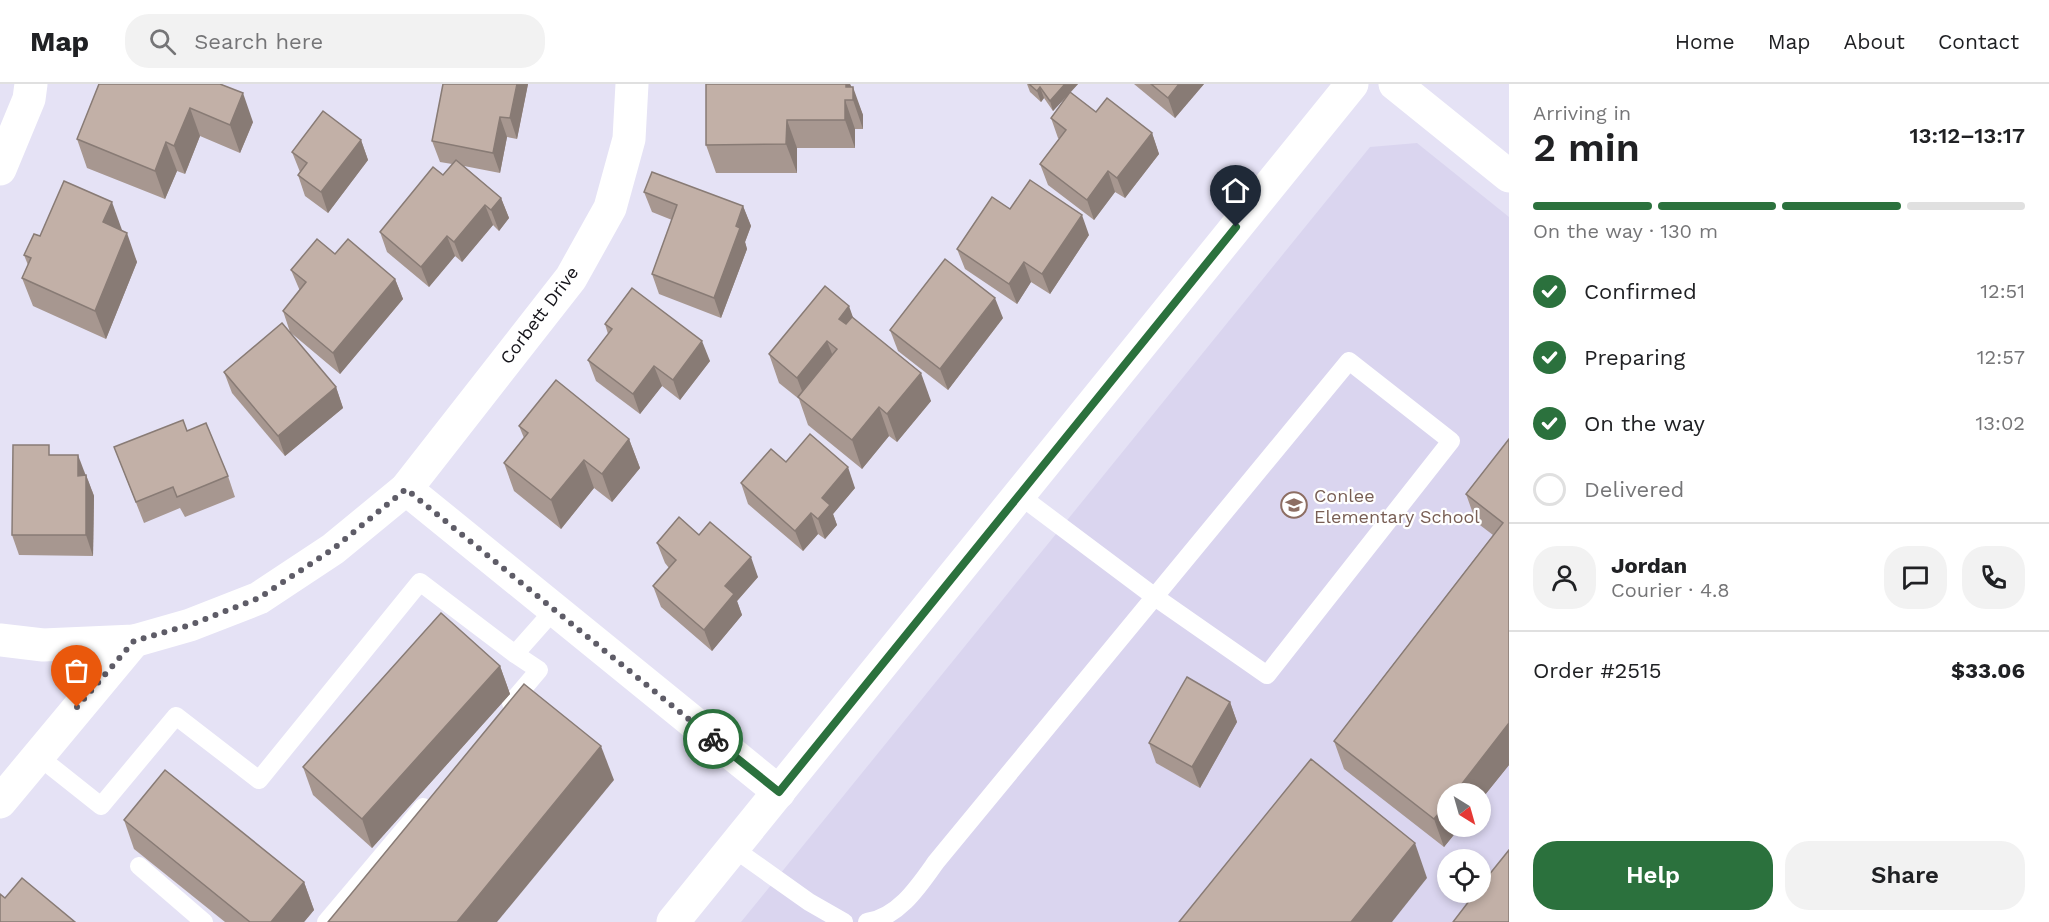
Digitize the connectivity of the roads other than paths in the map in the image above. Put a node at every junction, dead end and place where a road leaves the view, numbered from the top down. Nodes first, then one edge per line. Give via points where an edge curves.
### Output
1 (32, 84) edge
2 (632, 84) edge
3 (1352, 84) edge
4 (1395, 84) edge
5 (0, 169) edge
6 (1509, 176) edge
7 (406, 489) junction
8 (1019, 495) junction
9 (1155, 597) junction
10 (554, 610) junction
11 (0, 640) edge
12 (134, 641) junction
13 (515, 654) junction
14 (501, 715) edge
15 (38, 756) junction
16 (779, 792) junction
17 (432, 796) edge
18 (0, 802) edge
19 (733, 848) junction
20 (139, 866) dead end
21 (204, 922) edge
22 (326, 922) edge
23 (673, 922) edge
24 (844, 922) edge
25 (867, 922) edge

1 - 5 street
2 - 7 street, Corbett Drive via 629,139 610,208 571,278
3 - 8 street
4 - 6 street
7 - 10 street
7 - 12 street, Corbett Drive via 333,549 259,598 190,625
8 - 9 lane
8 - 16 street
9 - 9 lane via 1267,675 1451,441 1349,362
9 - 25 lane via 912,895 879,920
10 - 13 lane
10 - 16 street
11 - 12 street, Corbett Drive via 43,645
12 - 15 street
13 - 14 lane via 539,670
13 - 15 lane via 420,582 259,780 177,716 101,806
15 - 18 street
16 - 19 street
17 - 22 lane
19 - 23 street
19 - 24 lane
20 - 21 lane

